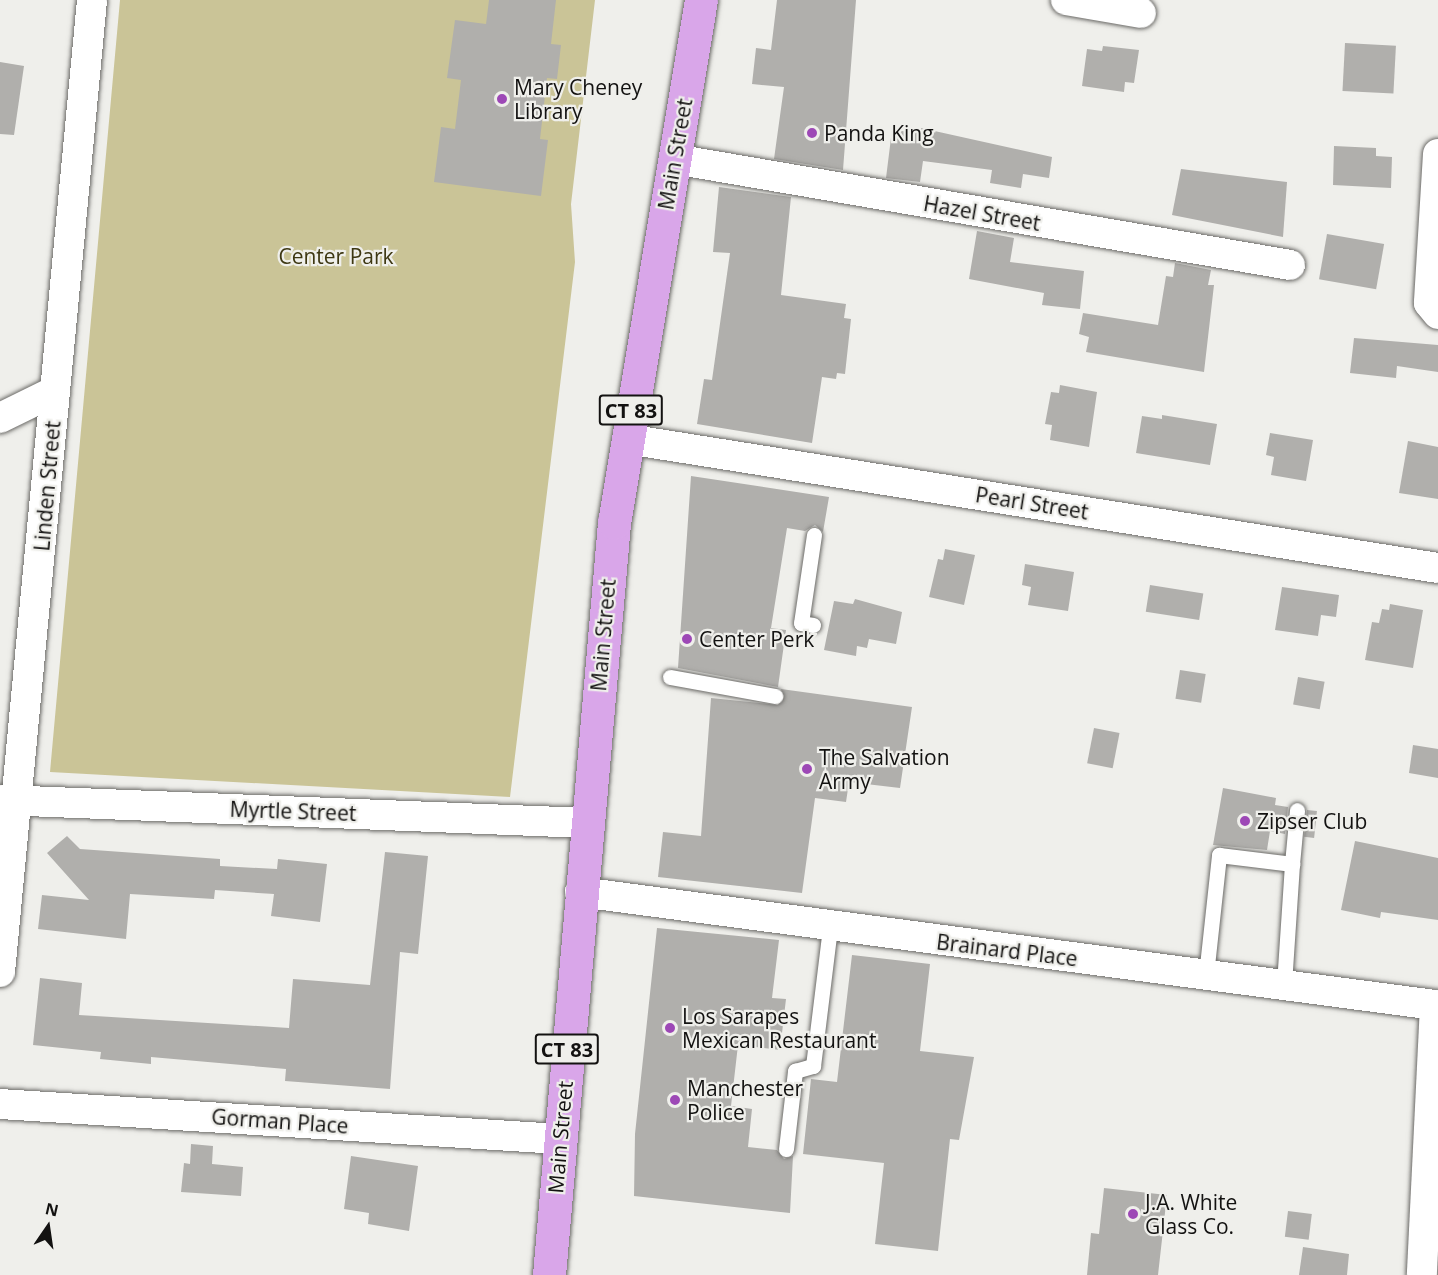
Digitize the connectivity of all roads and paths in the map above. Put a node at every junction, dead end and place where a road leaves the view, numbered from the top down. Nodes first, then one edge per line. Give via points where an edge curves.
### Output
1 (92, 0) edge
2 (701, 0) edge
3 (1066, 0) edge
4 (1141, 13) dead end
5 (1438, 154) edge
6 (674, 159) junction
7 (1290, 265) dead end
8 (1435, 312) edge
9 (56, 391) junction
10 (0, 418) edge
11 (627, 439) junction
12 (814, 535) dead end
13 (1438, 568) edge
14 (813, 626) dead end
15 (670, 677) dead end
16 (775, 696) dead end
17 (10, 800) edge
18 (1297, 810) dead end
19 (586, 823) junction
20 (1292, 864) junction
21 (580, 892) junction
22 (830, 927) junction
23 (0, 972) edge
24 (1206, 975) junction
25 (1284, 986) junction
26 (0, 1104) edge
27 (560, 1139) junction
28 (786, 1149) dead end
29 (552, 1275) edge
30 (1422, 1275) edge

1 - 9 street, Linden Street
2 - 6 main road, Main Street / CT 83
3 - 4 street
5 - 8 street via 1430,291
6 - 7 street, Hazel Street
6 - 11 main road, Main Street / CT 83
9 - 10 street
9 - 17 street, Linden Street
11 - 13 street, Pearl Street
11 - 19 main road, Main Street / CT 83 via 614,523
12 - 14 lane via 801,623
15 - 16 lane
17 - 19 street, Myrtle Street
17 - 23 street, Linden Street
18 - 20 lane
19 - 21 main road, Main Street / CT 83
20 - 24 lane via 1219,855
20 - 25 lane
21 - 22 street, Brainard Place
21 - 27 main road, Main Street / CT 83
22 - 24 street, Brainard Place
22 - 28 lane via 813,1066 795,1071
24 - 25 street, Brainard Place
25 - 30 street, Brainard Place via 1435,1005
26 - 27 street, Gorman Place
27 - 29 main road, Main Street / CT 83

